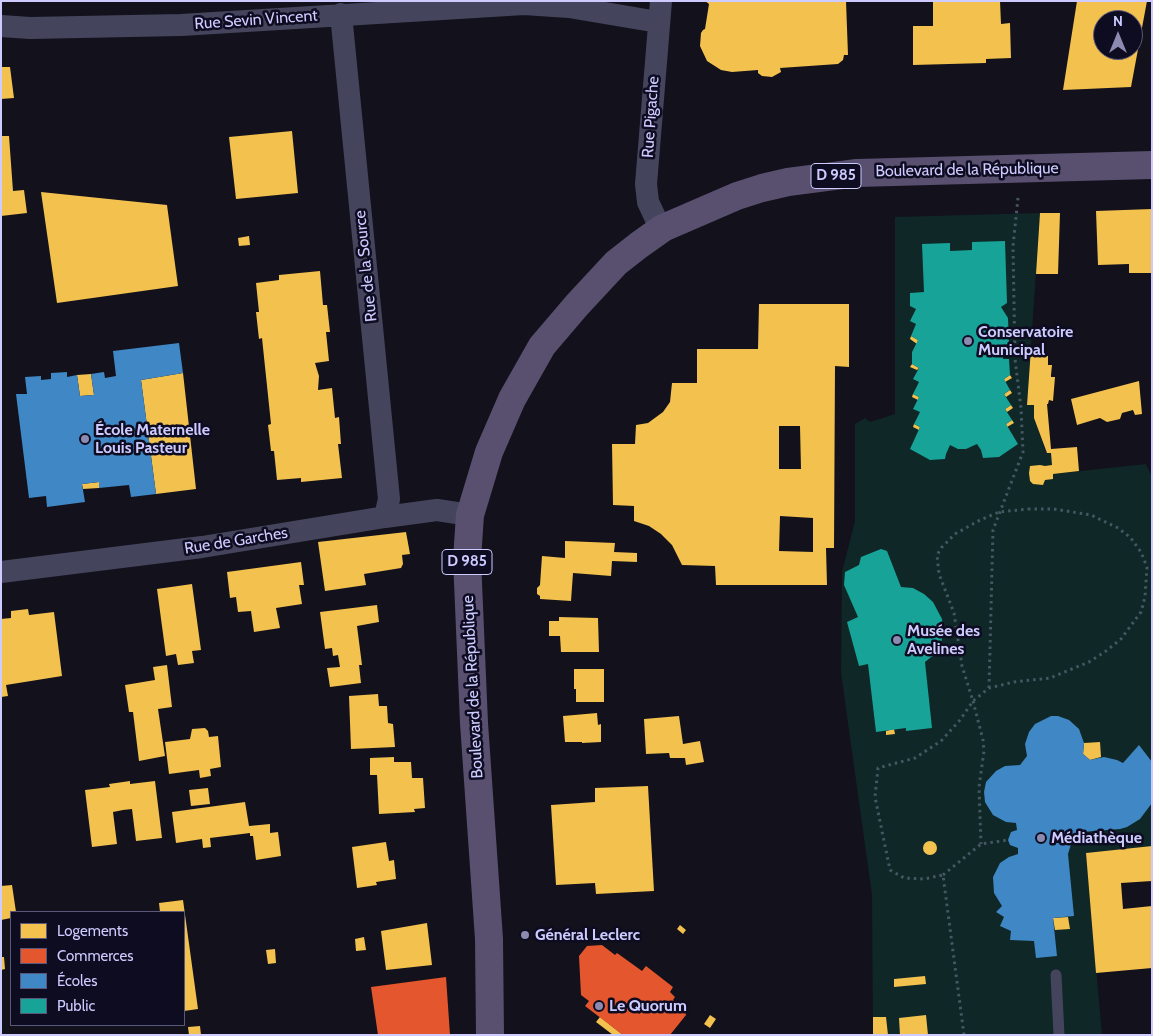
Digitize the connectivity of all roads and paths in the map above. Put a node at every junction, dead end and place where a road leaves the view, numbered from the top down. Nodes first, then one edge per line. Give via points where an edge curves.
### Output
1 (660, 11) edge
2 (341, 14) junction
3 (1, 26) edge
4 (1152, 165) edge
5 (1018, 169) junction
6 (663, 228) junction
7 (999, 512) junction
8 (470, 515) junction
9 (384, 517) junction
10 (1147, 567) junction
11 (1152, 567) edge
12 (1, 572) edge
13 (988, 688) junction
14 (973, 701) junction
15 (1008, 840) dead end
16 (981, 844) junction
17 (943, 875) junction
18 (490, 961) junction
19 (1056, 975) dead end
20 (490, 1035) edge
21 (503, 1035) edge
22 (964, 1035) edge
23 (1059, 1035) edge

1 - 2 street, Rue Sevin Vincent via 524,4
1 - 6 street, Rue Pigache via 646,184 648,202
2 - 3 street, Rue Sevin Vincent via 182,25
2 - 9 street, Rue de la Source via 389,499
4 - 5 main road, Boulevard de la République / D 985
5 - 6 main road, Boulevard de la République / D 985 via 857,173 788,182 737,196
5 - 7 path via 1013,246 1023,452
6 - 8 main road, Boulevard de la République / D 985 via 616,264 542,346 512,399 489,452
7 - 10 path via 1054,509 1092,515 1130,538
7 - 13 path via 993,530
7 - 14 path via 955,534 937,555 938,574 954,613 962,666
8 - 9 street, Rue de Garches via 437,510
8 - 18 main road, Boulevard de la République / D 985 via 466,559
9 - 12 street, Rue de Garches via 202,547
10 - 11 path
10 - 13 path via 1141,612 1121,639 1106,651 1050,678
13 - 14 path
14 - 16 path via 984,751 979,787
14 - 17 path via 941,742 915,758 878,768 874,797 890,870 904,878 924,879
15 - 16 path
16 - 17 path
17 - 22 path
18 - 20 main road, Boulevard de la République / D 985
18 - 21 main road, Boulevard de la République / D 985
19 - 23 lane

